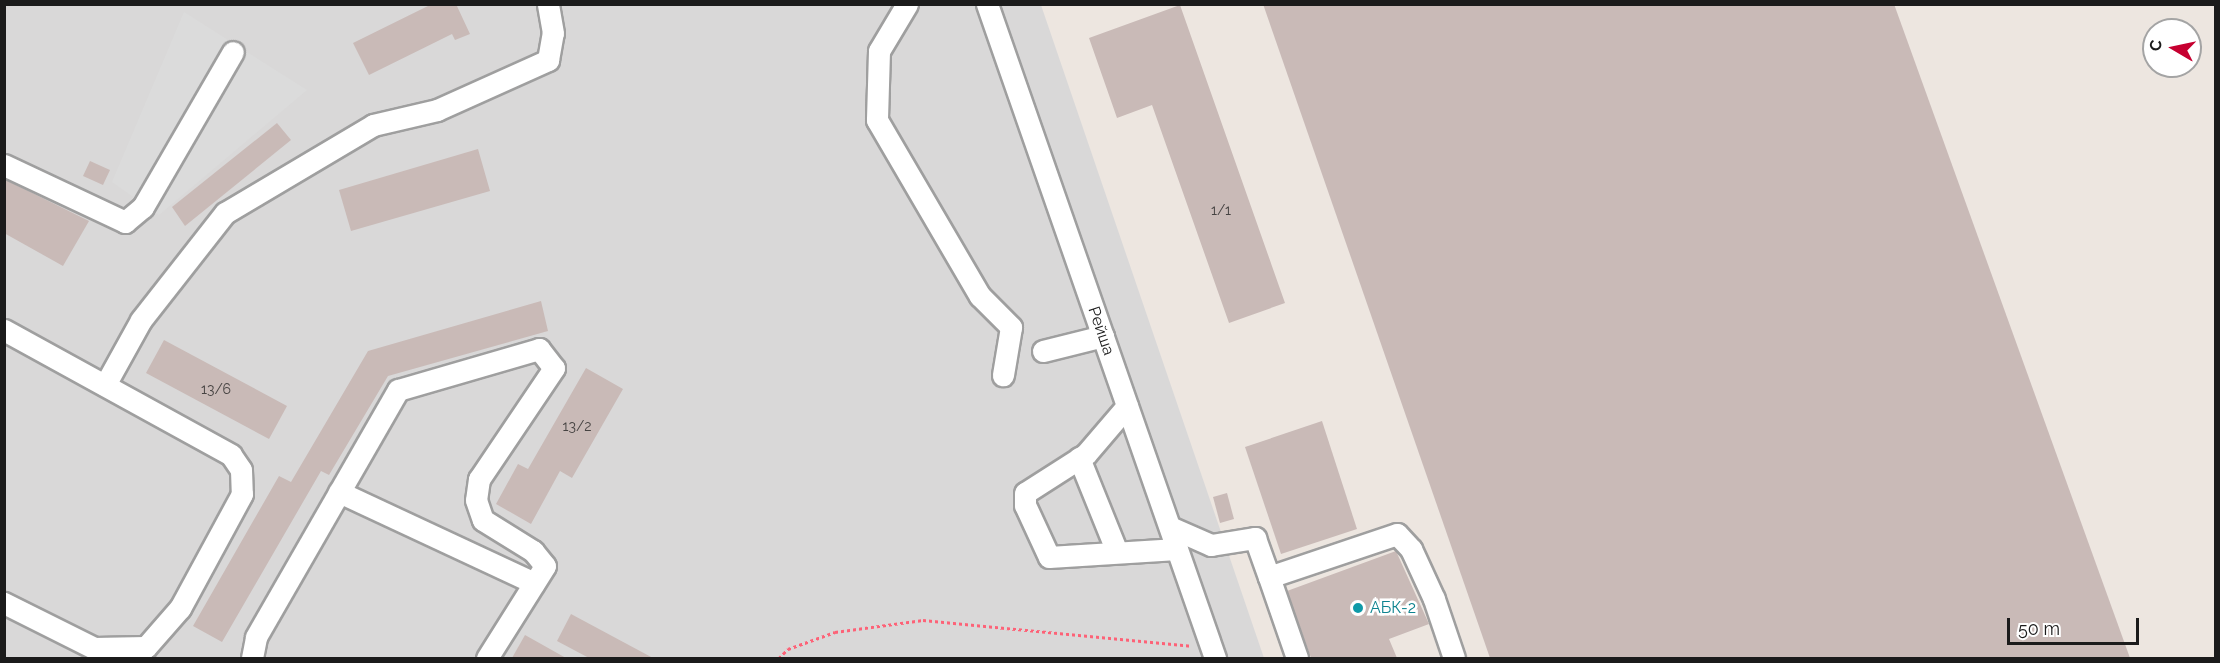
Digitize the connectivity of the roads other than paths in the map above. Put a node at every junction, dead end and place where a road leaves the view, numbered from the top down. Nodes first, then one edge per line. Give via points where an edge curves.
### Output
1 (548, 4) edge
2 (907, 4) edge
3 (987, 4) edge
4 (233, 52) dead end
5 (4, 165) edge
6 (4, 330) edge
7 (1103, 336) junction
8 (1043, 351) dead end
9 (1003, 375) dead end
10 (105, 386) junction
11 (1128, 406) junction
12 (1079, 458) junction
13 (339, 492) junction
14 (1170, 527) junction
15 (1177, 549) junction
16 (1117, 552) junction
17 (1269, 577) junction
18 (534, 583) junction
19 (4, 603) edge
20 (1213, 653) edge
21 (252, 658) edge
22 (487, 658) edge
23 (1297, 658) edge
24 (1454, 658) edge

1 - 10 street via 553,33 548,60 437,110 373,125 225,213 141,320
2 - 9 street via 879,51 876,120 974,287 1011,327
3 - 7 street, Рейша
4 - 5 street via 143,207 125,222
6 - 10 street
7 - 8 street
7 - 11 street, Рейша
10 - 19 street via 231,455 241,470 242,494 180,608 146,647 94,648
11 - 12 street
11 - 14 street, Рейша
12 - 16 street
12 - 16 street via 1024,493 1041,549 1061,560
13 - 18 street
13 - 18 street via 398,390 539,349 554,368 479,479 476,500 483,520 540,557 544,566
13 - 21 street via 256,637
14 - 15 street, Рейша
14 - 17 street via 1211,545 1255,538
15 - 16 street
15 - 20 street, Рейша
17 - 23 street
17 - 24 street via 1397,534 1411,549 1434,599
18 - 22 street

